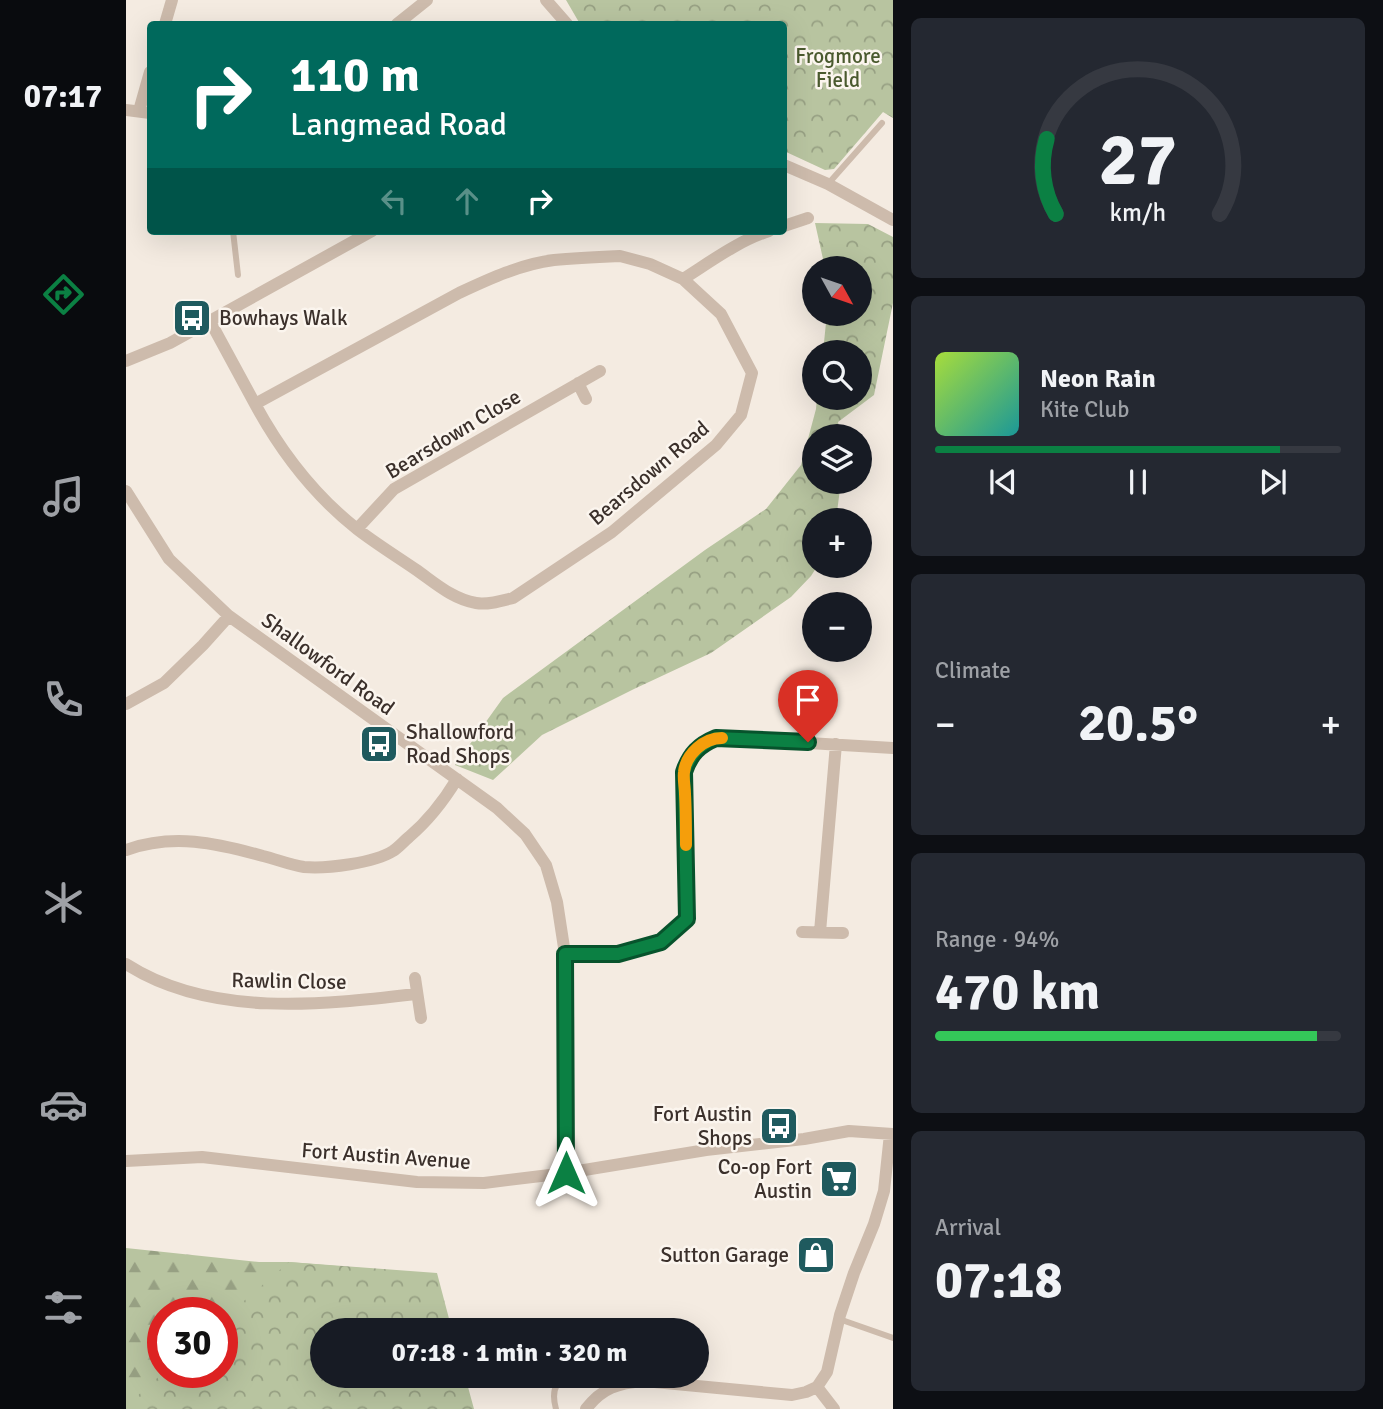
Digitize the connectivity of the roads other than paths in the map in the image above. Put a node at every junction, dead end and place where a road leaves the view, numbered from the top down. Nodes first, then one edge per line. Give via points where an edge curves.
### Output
1 (172, 0) edge
2 (427, 0) edge
3 (546, 0) edge
4 (166, 21) edge
5 (401, 21) edge
6 (564, 21) edge
7 (147, 82) edge
8 (138, 112) edge
9 (882, 123) dead end
10 (787, 166) edge
11 (828, 184) junction
12 (808, 218) dead end
13 (893, 219) edge
14 (787, 225) edge
15 (233, 235) edge
16 (365, 235) edge
17 (758, 235) edge
18 (238, 275) dead end
19 (683, 279) junction
20 (210, 321) junction
21 (126, 360) edge
22 (600, 371) dead end
23 (578, 383) junction
24 (586, 399) dead end
25 (255, 404) junction
26 (126, 491) edge
27 (356, 529) junction
28 (229, 616) junction
29 (126, 704) edge
30 (836, 744) junction
31 (893, 748) edge
32 (457, 779) junction
33 (126, 850) edge
34 (802, 932) dead end
35 (820, 932) junction
36 (843, 933) dead end
37 (565, 954) junction
38 (126, 964) edge
39 (415, 978) dead end
40 (416, 994) junction
41 (421, 1018) dead end
42 (892, 1134) edge
43 (126, 1161) edge
44 (566, 1173) junction
45 (839, 1319) junction
46 (893, 1338) edge
47 (817, 1387) junction
48 (555, 1388) edge
49 (610, 1388) edge
50 (709, 1388) edge
51 (556, 1409) edge
52 (586, 1409) edge
53 (834, 1409) edge

1 - 4 street
2 - 5 street
3 - 6 street
7 - 8 street
9 - 11 lane
10 - 11 street
11 - 13 street
12 - 14 street
15 - 18 lane
16 - 20 street
17 - 19 street
19 - 25 street, Bearsdown Road via 620,256 551,261 513,270 459,293
19 - 27 street, Bearsdown Road via 721,314 752,373 741,415 716,445 612,532 513,598 477,603 456,597
20 - 21 street
20 - 25 street, Bearsdown Road
22 - 23 street, Bearsdown Close
23 - 24 street
23 - 27 street, Bearsdown Close via 394,489
25 - 27 street, Bearsdown Road via 296,469
26 - 28 street, Shallowford Road via 169,559
28 - 29 street via 164,683
28 - 32 street, Shallowford Road
30 - 31 street
30 - 35 street
30 - 37 street via 716,738 697,748 684,772 687,919 661,942 618,954
32 - 33 street via 425,823 392,852 344,866 304,867 188,840
32 - 37 street, Shallowford Road via 526,834 546,865
34 - 35 street
35 - 36 street
37 - 44 street, Shallowford Road
38 - 40 street, Rawlin Close via 181,990 258,1004
39 - 40 street
40 - 41 street
42 - 44 street, Fort Austin Avenue via 849,1131
42 - 45 street via 884,1191
43 - 44 street, Fort Austin Avenue via 202,1157 417,1182 484,1183
45 - 46 lane
45 - 47 street via 827,1372
47 - 50 street via 780,1395
47 - 53 street
48 - 51 lane
49 - 52 street

